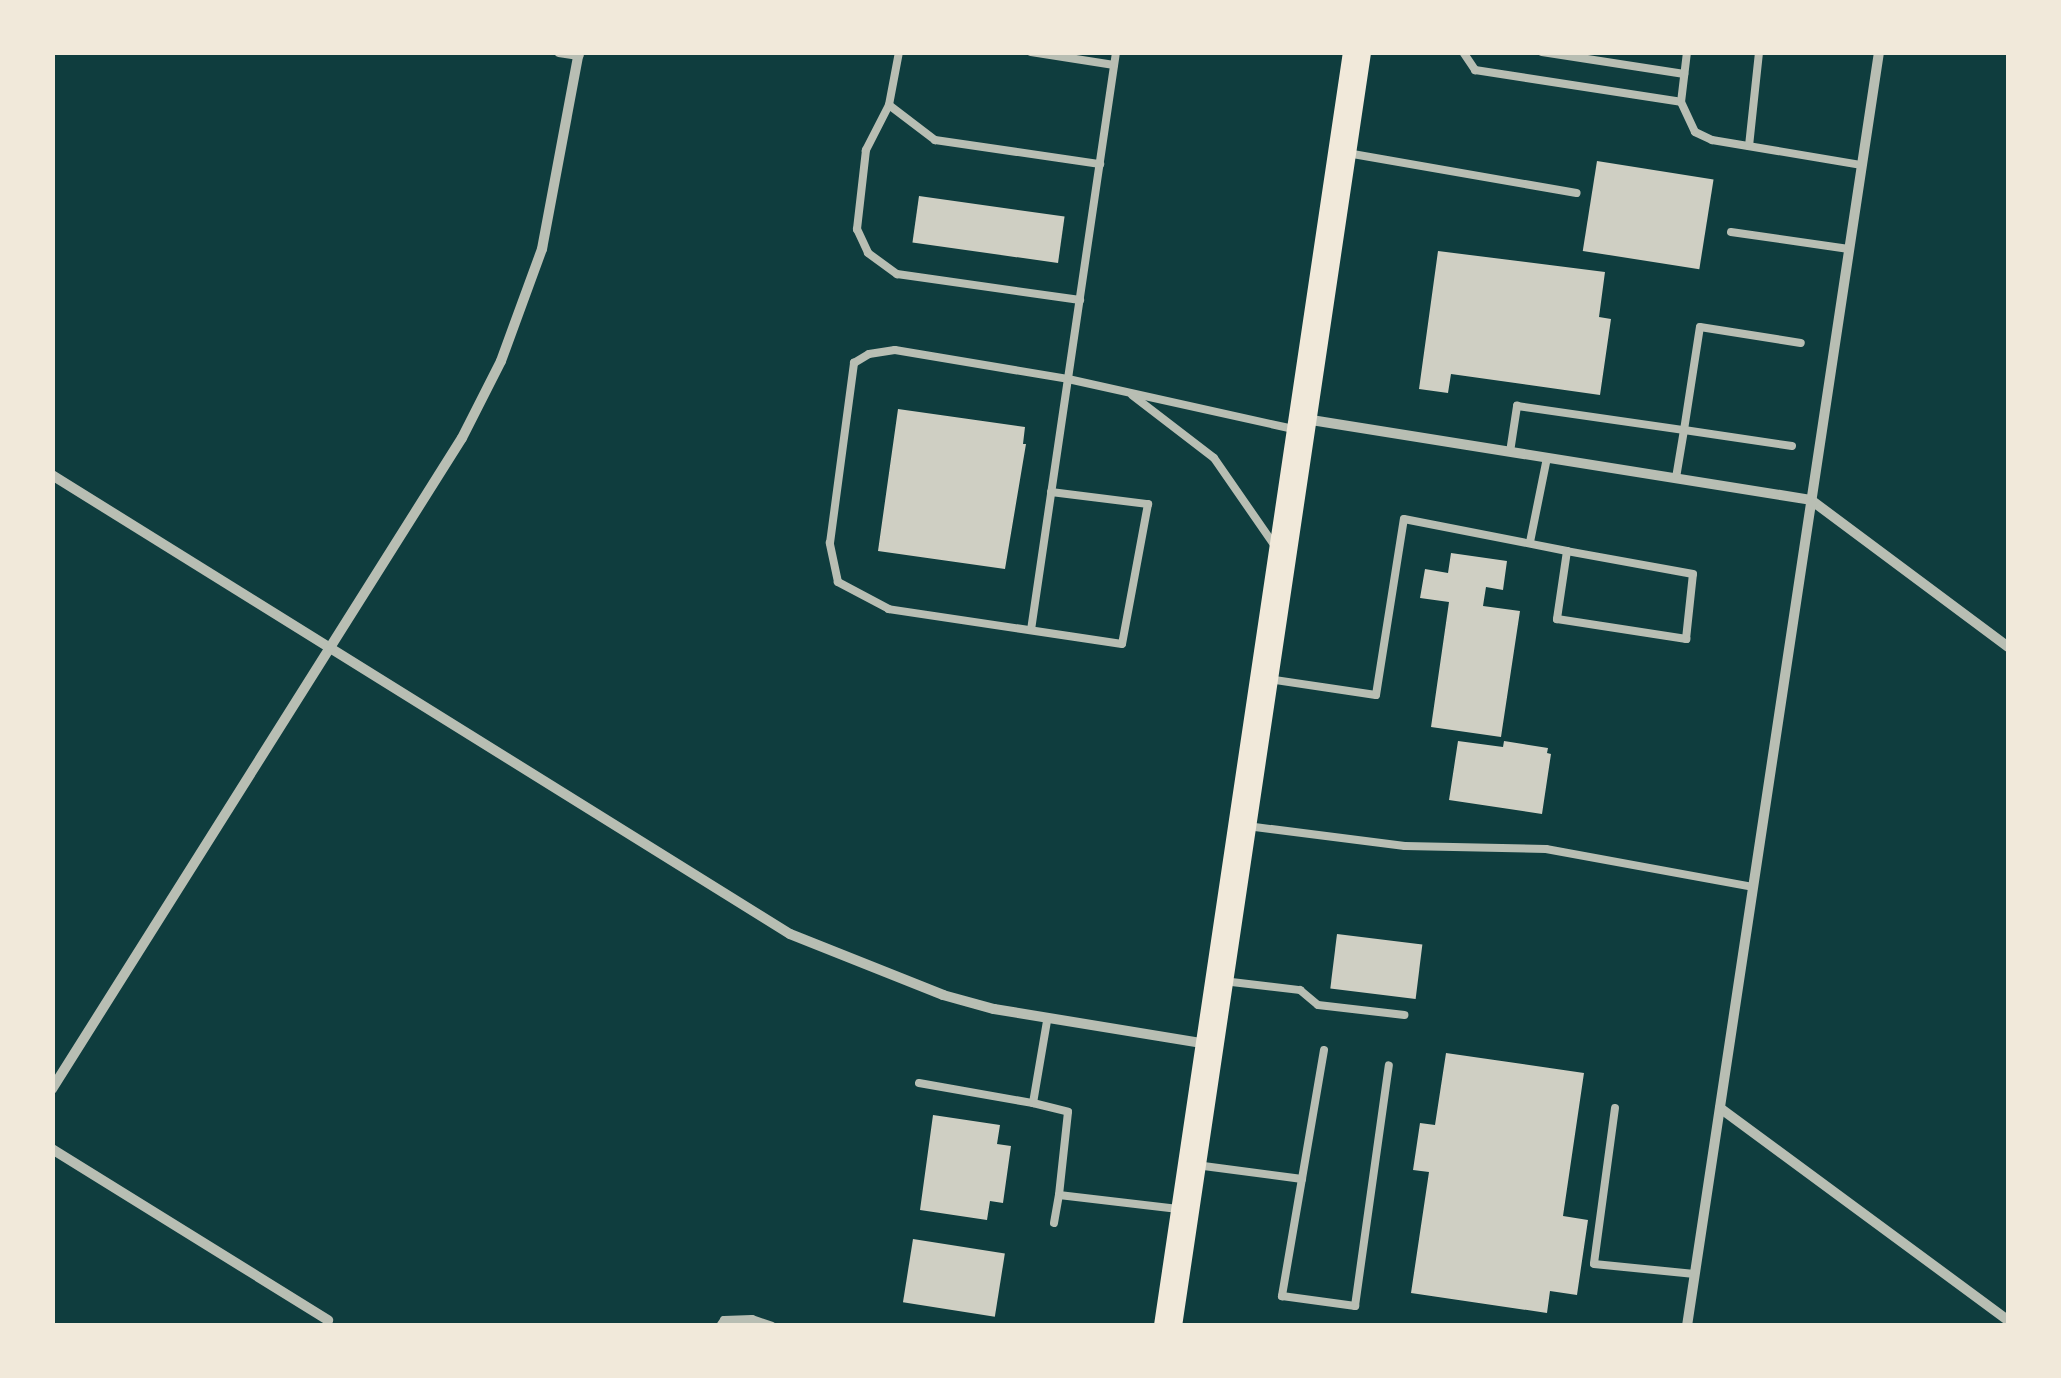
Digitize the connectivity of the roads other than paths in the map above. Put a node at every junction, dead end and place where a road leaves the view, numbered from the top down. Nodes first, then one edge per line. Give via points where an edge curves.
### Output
1 (559, 52) edge
2 (899, 52) edge
3 (1031, 52) edge
4 (1116, 52) edge
5 (1357, 52) edge
6 (1463, 52) edge
7 (1542, 52) edge
8 (1687, 52) edge
9 (1760, 52) edge
10 (1878, 52) edge
11 (579, 54) edge
12 (1114, 65) junction
13 (1684, 74) junction
14 (1681, 102) junction
15 (889, 105) junction
16 (1749, 146) junction
17 (1342, 152) junction
18 (1100, 164) junction
19 (1862, 165) junction
20 (1577, 193) dead end
21 (1731, 232) dead end
22 (1849, 248) junction
23 (1080, 300) junction
24 (1802, 343) dead end
25 (1068, 379) junction
26 (1128, 392) junction
27 (1303, 425) junction
28 (1684, 430) junction
29 (1792, 446) dead end
30 (1510, 452) junction
31 (1548, 458) junction
32 (52, 475) edge
33 (1676, 478) junction
34 (1052, 492) junction
35 (1811, 500) junction
36 (1530, 542) junction
37 (1568, 551) junction
38 (1282, 558) junction
39 (1031, 630) junction
40 (330, 647) junction
41 (2008, 647) edge
42 (1264, 679) junction
43 (1242, 826) junction
44 (1753, 886) junction
45 (1219, 981) junction
46 (1404, 1015) dead end
47 (1047, 1020) junction
48 (1210, 1044) junction
49 (1324, 1050) dead end
50 (1390, 1065) dead end
51 (919, 1083) dead end
52 (52, 1089) edge
53 (1033, 1103) junction
54 (1615, 1108) dead end
55 (1720, 1108) junction
56 (52, 1149) edge
57 (1192, 1165) junction
58 (1302, 1180) junction
59 (1058, 1194) junction
60 (1185, 1210) junction
61 (1054, 1222) dead end
62 (1695, 1274) junction
63 (328, 1320) dead end
64 (2008, 1320) edge
65 (720, 1326) edge
66 (772, 1326) edge
67 (1168, 1326) edge
68 (1688, 1326) edge

1 - 11 street
2 - 15 lane
3 - 12 lane
4 - 12 lane
5 - 17 highway
6 - 14 lane via 1475,70
7 - 13 lane
8 - 13 lane
9 - 16 lane
10 - 19 street
11 - 40 street via 542,249 501,361 462,438
12 - 18 lane
13 - 14 lane
14 - 16 lane via 1695,132
15 - 18 lane via 935,140
15 - 23 lane via 866,150 857,229 868,253 896,274
16 - 19 lane
17 - 20 lane
17 - 27 highway
18 - 23 lane
19 - 22 street
21 - 22 lane
22 - 35 street
23 - 25 lane
24 - 28 lane via 1700,327
25 - 26 lane
25 - 34 lane
25 - 39 lane via 895,350 854,363 830,542 838,582 890,609
26 - 27 lane
26 - 38 lane via 1214,458
27 - 30 street
27 - 38 highway
28 - 29 lane
28 - 30 lane via 1518,406
28 - 33 lane
30 - 31 street
31 - 33 street
31 - 36 lane
32 - 40 street
33 - 35 street
34 - 39 lane
34 - 39 lane via 1148,504 1122,644
35 - 41 street
35 - 44 street
36 - 37 lane
36 - 42 lane via 1404,519 1376,695
37 - 37 lane via 1557,620 1686,639 1694,574
38 - 42 highway
40 - 47 street via 790,934 942,996
40 - 52 street
42 - 43 highway
43 - 44 lane via 1404,846 1546,849
43 - 45 highway
44 - 55 street
45 - 46 lane via 1300,990 1318,1005
45 - 48 highway
47 - 48 street
47 - 53 lane
48 - 57 highway
49 - 58 lane
50 - 58 lane via 1356,1306 1282,1296
51 - 53 lane
53 - 59 lane via 1068,1112
54 - 62 lane via 1594,1264
55 - 62 street
55 - 64 street
56 - 63 street
57 - 58 lane
57 - 60 highway
59 - 60 lane
59 - 61 lane
60 - 67 highway
62 - 68 street
65 - 66 lane via 752,1318

